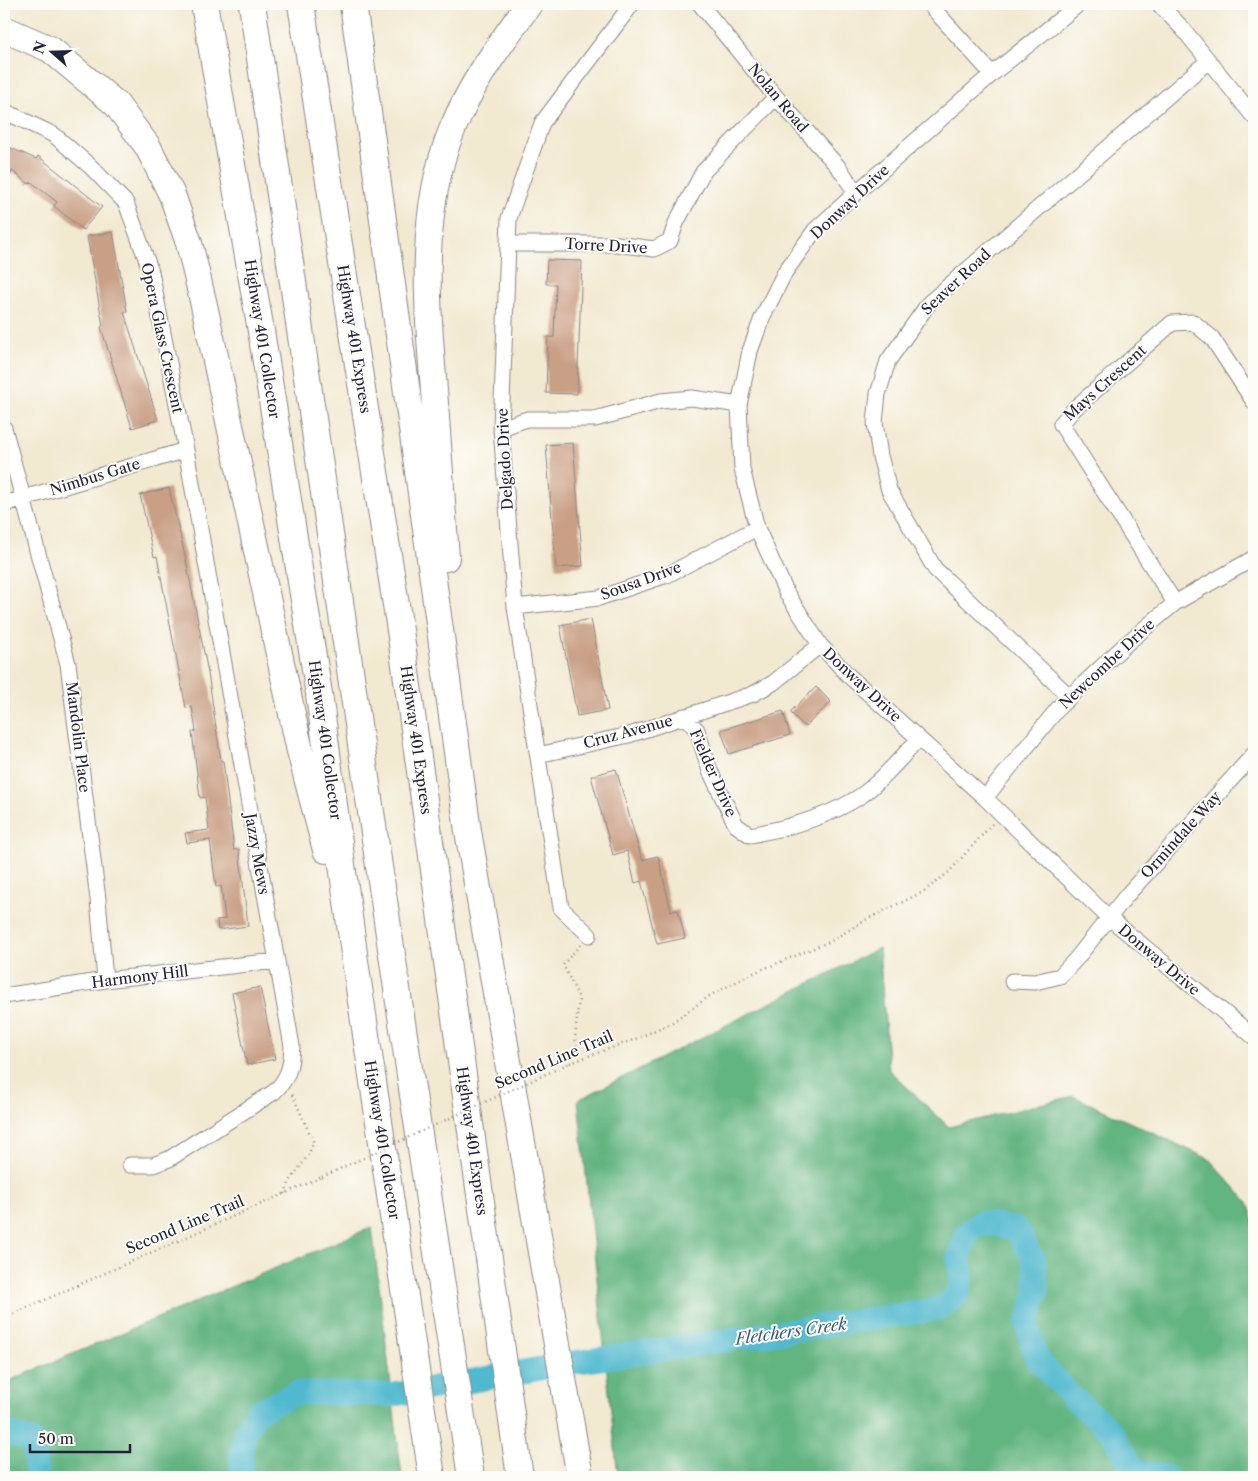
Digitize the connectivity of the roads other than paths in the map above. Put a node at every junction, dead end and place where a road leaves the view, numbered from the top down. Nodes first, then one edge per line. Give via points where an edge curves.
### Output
1 (204, 4) edge
2 (252, 4) edge
3 (301, 4) edge
4 (353, 4) edge
5 (529, 4) edge
6 (632, 4) edge
7 (700, 4) edge
8 (929, 4) edge
9 (1079, 4) edge
10 (1159, 4) edge
11 (4, 29) edge
12 (1207, 62) junction
13 (992, 74) junction
14 (776, 97) junction
15 (4, 111) edge
16 (1254, 117) edge
17 (856, 193) junction
18 (508, 244) junction
19 (1254, 402) edge
20 (739, 405) junction
21 (4, 428) edge
22 (501, 428) junction
23 (186, 450) junction
24 (23, 498) junction
25 (4, 504) edge
26 (757, 528) junction
27 (1254, 558) edge
28 (1175, 603) junction
29 (515, 607) junction
30 (440, 634) junction
31 (820, 645) junction
32 (1070, 697) junction
33 (684, 716) junction
34 (919, 739) junction
35 (1254, 754) edge
36 (538, 756) junction
37 (985, 798) junction
38 (1108, 917) junction
39 (589, 935) road end
40 (355, 960) junction
41 (276, 961) junction
42 (104, 980) junction
43 (1012, 981) dead end
44 (4, 996) edge
45 (1254, 1037) edge
46 (130, 1165) dead end
47 (432, 1477) edge
48 (471, 1477) edge
49 (520, 1477) edge
50 (580, 1477) edge

1 - 40 highway, Highway 401 Collector via 263,341 317,684
2 - 48 highway
3 - 49 highway, Highway 401 Express via 400,630
4 - 30 highway
5 - 30 highway via 484,65 452,130 438,172 428,244 427,291 446,562
6 - 18 street, Delgado Drive via 542,123 508,218
7 - 14 street, Nolan Road
8 - 13 street
9 - 13 street, Donway Drive
10 - 12 street via 1183,29
11 - 40 highway via 50,49 116,104 148,147 172,195 189,243 202,296 300,751
12 - 16 street
12 - 32 street, Seaver Road via 929,303 888,360 878,394 875,423 889,490 935,569
13 - 17 street, Donway Drive
14 - 17 street, Nolan Road via 840,169
14 - 18 street, Torre Drive via 703,172 670,241 654,249 617,244
15 - 23 street, Opera Glass Crescent via 54,135 91,166 126,203 151,272
17 - 20 street, Donway Drive via 816,230 785,272 750,351
18 - 22 street, Delgado Drive
19 - 28 street, Mays Crescent via 1212,338 1193,322 1172,323 1061,424
20 - 22 street via 692,398 662,401 595,418 527,419
20 - 26 street, Donway Drive via 742,469
21 - 24 street, Mandolin Place
22 - 29 street, Delgado Drive
23 - 24 street, Nimbus Gate
23 - 41 street, Jazzy Mews
24 - 25 street, Nimbus Gate
24 - 42 street, Mandolin Place via 74,693
26 - 29 street, Sousa Drive via 666,575 599,598
26 - 31 street, Donway Drive via 786,592
27 - 28 street, Newcombe Drive
28 - 32 street, Newcombe Drive
29 - 36 street, Delgado Drive
30 - 50 highway via 468,831
31 - 33 street, Cruz Avenue via 760,690
31 - 34 street, Donway Drive via 849,676
32 - 37 street, Newcombe Drive
33 - 34 street, Fielder Drive via 697,730 710,772 736,826 750,835 778,830 828,812 863,794
33 - 36 street, Cruz Avenue via 629,734
34 - 37 street, Donway Drive
35 - 38 street, Ormindale Way
36 - 39 street, Delgado Drive via 561,908
37 - 38 street, Donway Drive
38 - 43 street, Ormindale Way via 1060,976 1035,982
38 - 45 street, Donway Drive
40 - 47 highway, Highway 401 Collector
41 - 42 street, Harmony Hill
41 - 46 street, Jazzy Mews via 292,1046 289,1073 284,1083 169,1159 153,1165
42 - 44 street, Harmony Hill

